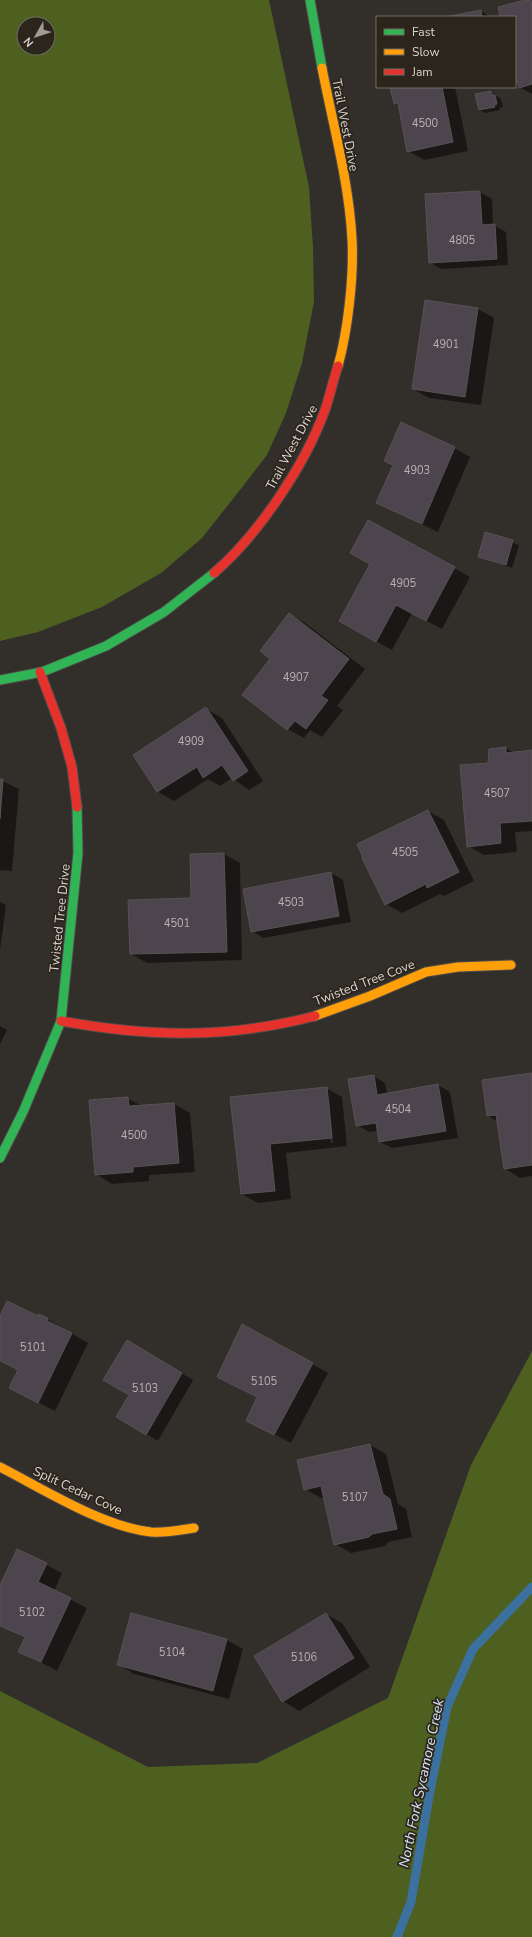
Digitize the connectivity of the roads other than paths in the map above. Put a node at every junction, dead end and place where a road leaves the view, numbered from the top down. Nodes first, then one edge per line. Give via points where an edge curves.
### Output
1 (310, 0) edge
2 (40, 672) junction
3 (0, 680) edge
4 (511, 965) dead end
5 (61, 1021) junction
6 (0, 1158) edge
7 (0, 1467) edge
8 (194, 1528) dead end

1 - 2 street, Trail West Drive via 346,190 352,239 347,328 328,405 289,483 267,516 239,550 194,591 149,623 82,657
2 - 3 street, Trail West Drive
2 - 5 street, Twisted Tree Drive via 61,728 72,767 78,817 75,892
4 - 5 street, Twisted Tree Cove via 469,965 425,973 358,1002 324,1013 247,1031 191,1035 155,1034 96,1028
5 - 6 street, Twisted Tree Drive via 23,1112
7 - 8 street, Split Cedar Cove via 106,1520 140,1530 169,1532

